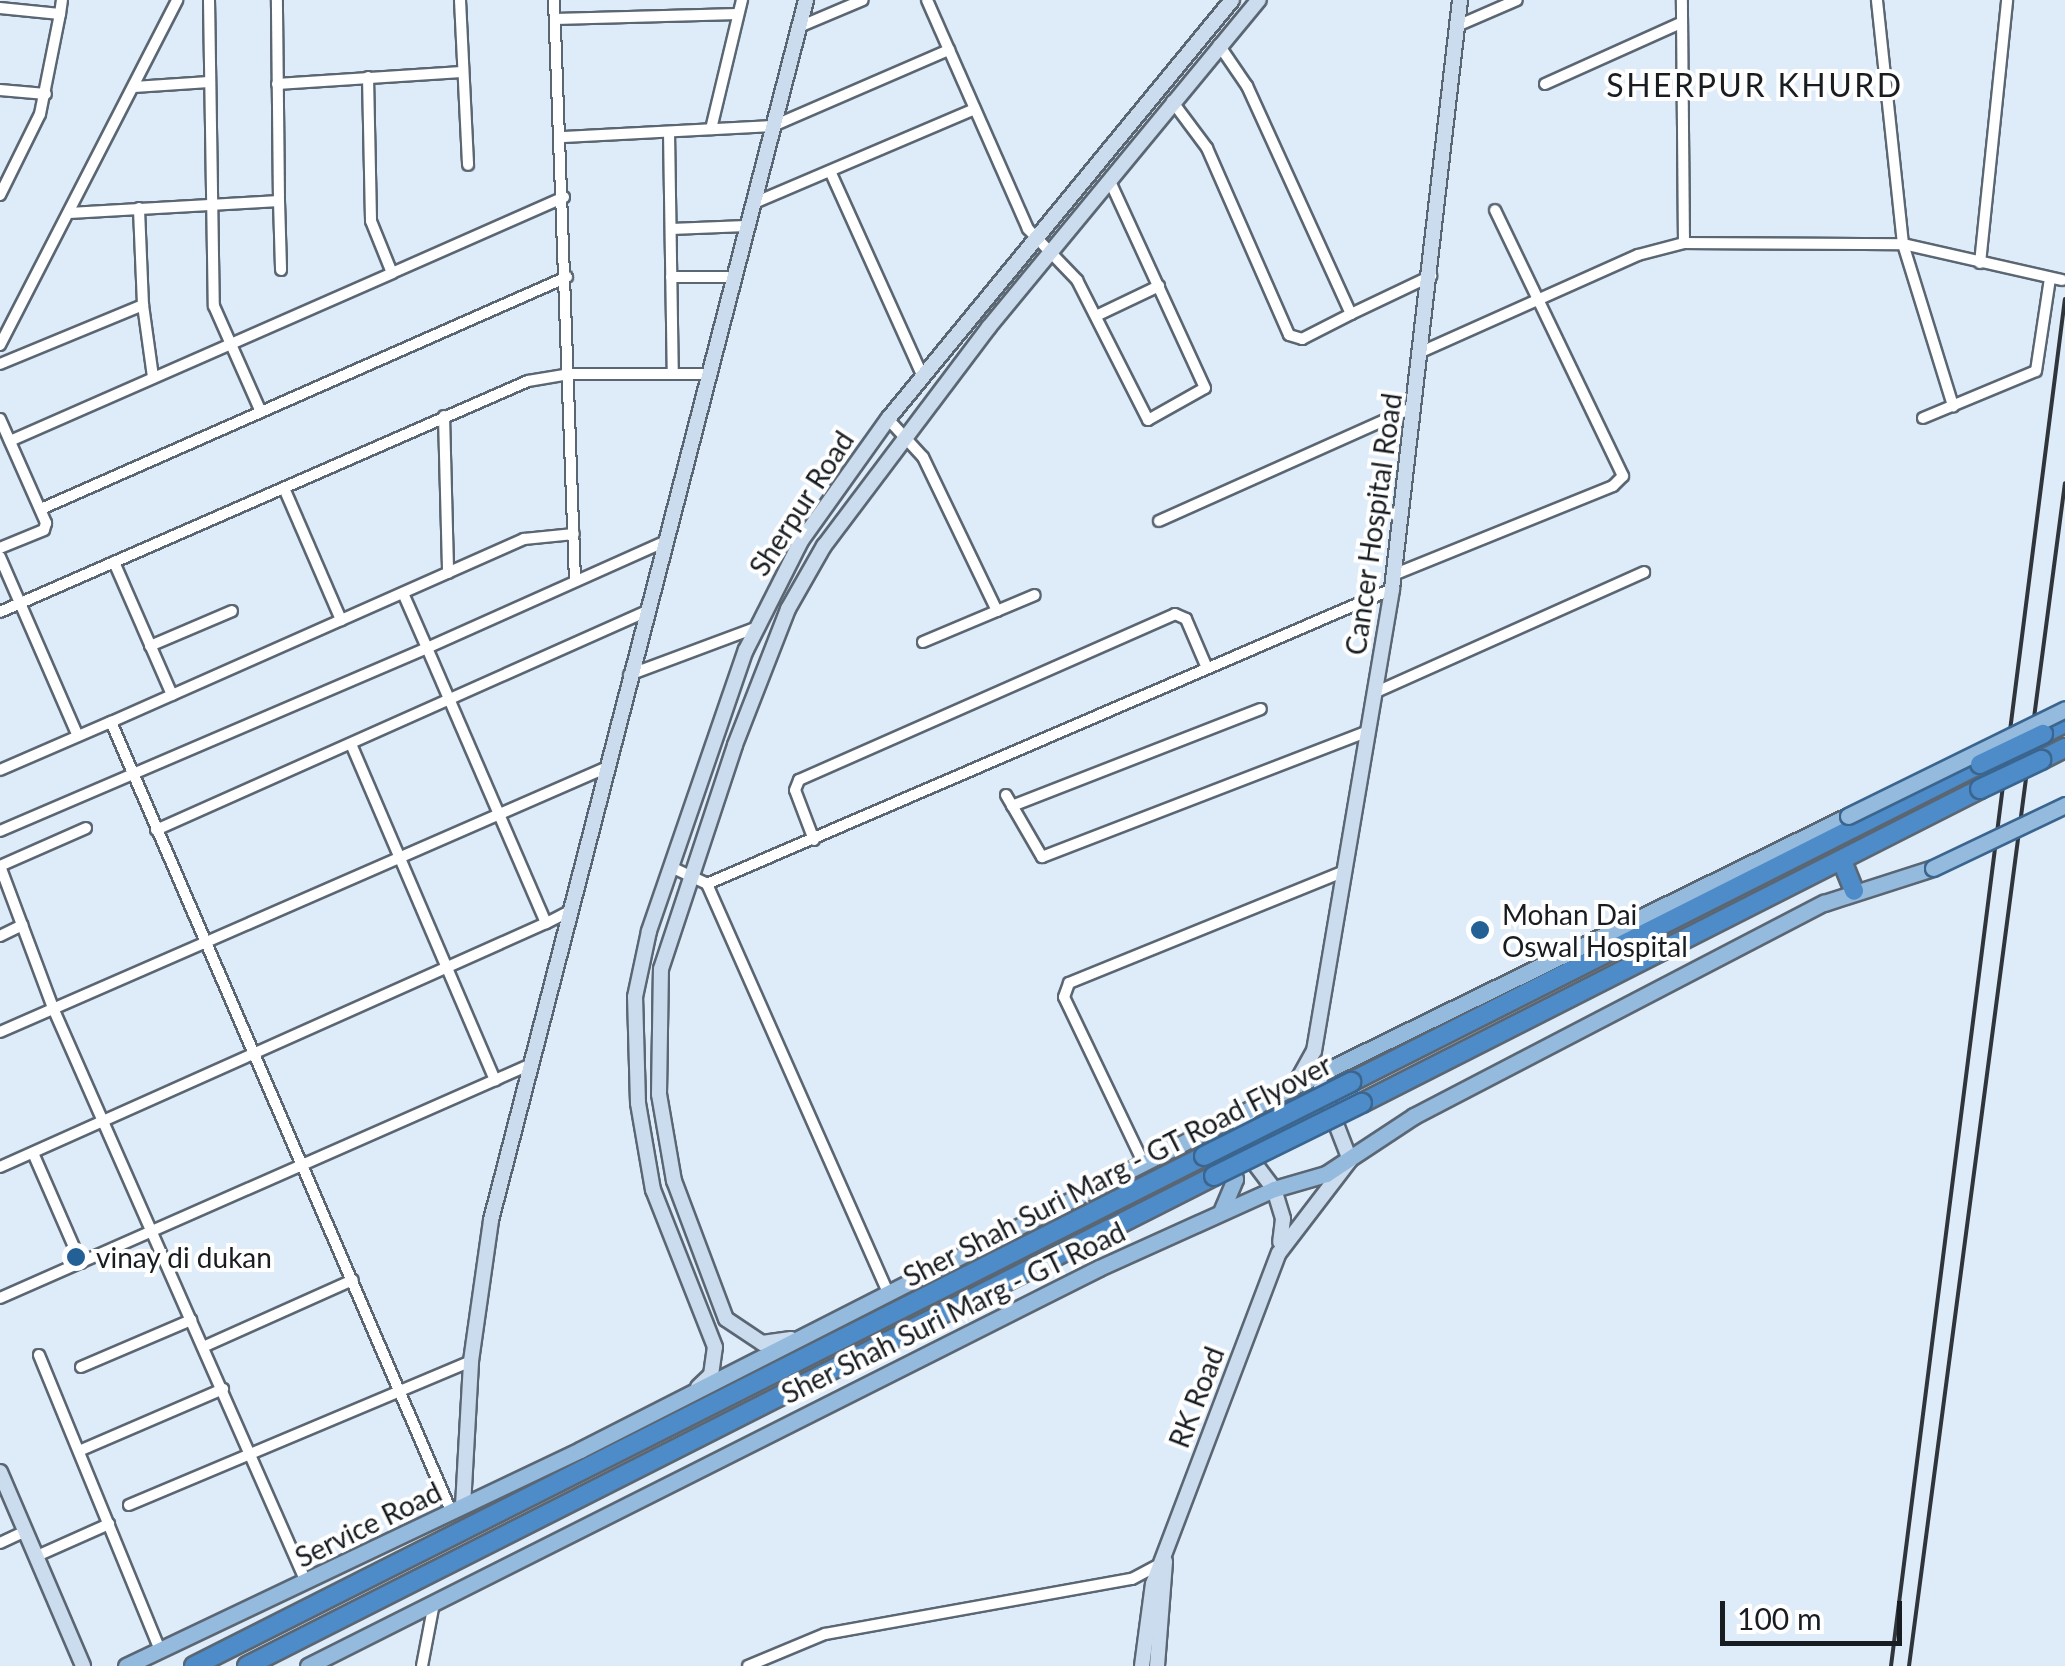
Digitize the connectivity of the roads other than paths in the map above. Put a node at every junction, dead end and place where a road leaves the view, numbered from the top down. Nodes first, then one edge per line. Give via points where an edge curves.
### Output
1 (62, 0) edge
2 (177, 0) edge
3 (209, 0) edge
4 (277, 0) edge
5 (460, 0) edge
6 (554, 0) edge
7 (678, 0) edge
8 (742, 0) edge
9 (806, 0) edge
10 (862, 0) edge
11 (927, 0) edge
12 (1232, 0) edge
13 (1258, 0) edge
14 (1460, 0) edge
15 (1517, 0) edge
16 (1682, 0) edge
17 (1877, 0) edge
18 (2006, 0) edge
19 (0, 8) edge
20 (60, 14) junction
21 (738, 14) junction
22 (678, 16) junction
23 (555, 18) junction
24 (1681, 23) junction
25 (1457, 26) junction
26 (799, 28) junction
27 (1219, 45) junction
28 (949, 50) junction
29 (462, 72) junction
30 (368, 77) junction
31 (209, 82) junction
32 (277, 84) junction
33 (1545, 84) dead end
34 (134, 87) junction
35 (0, 90) edge
36 (46, 94) junction
37 (1172, 101) junction
38 (975, 109) junction
39 (774, 126) junction
40 (711, 129) junction
41 (669, 132) junction
42 (564, 137) junction
43 (468, 166) dead end
44 (830, 171) junction
45 (1110, 182) junction
46 (0, 196) edge
47 (564, 197) junction
48 (279, 201) junction
49 (752, 204) junction
50 (209, 205) junction
51 (139, 208) junction
52 (1496, 210) dead end
53 (70, 212) junction
54 (746, 226) junction
55 (670, 229) junction
56 (1037, 238) junction
57 (1684, 243) junction
58 (1903, 244) junction
59 (1052, 250) junction
60 (1980, 263) junction
61 (281, 270) dead end
62 (392, 273) junction
63 (671, 276) junction
64 (1431, 276) junction
65 (567, 277) junction
66 (732, 277) junction
67 (1160, 286) junction
68 (1539, 298) junction
69 (143, 305) junction
70 (1351, 314) junction
71 (1096, 316) junction
72 (228, 344) junction
73 (0, 345) edge
74 (1421, 352) junction
75 (935, 361) junction
76 (0, 364) edge
77 (570, 374) junction
78 (673, 374) junction
79 (706, 374) junction
80 (952, 374) junction
81 (922, 375) junction
82 (153, 377) junction
83 (1414, 406) junction
84 (1954, 406) junction
85 (260, 412) junction
86 (444, 416) junction
87 (888, 418) junction
88 (1924, 418) dead end
89 (0, 419) edge
90 (904, 434) junction
91 (10, 441) junction
92 (284, 488) junction
93 (41, 509) junction
94 (1159, 521) dead end
95 (574, 534) junction
96 (664, 542) junction
97 (0, 548) edge
98 (0, 558) edge
99 (114, 562) junction
100 (1644, 572) dead end
101 (448, 573) junction
102 (575, 581) junction
103 (1392, 582) junction
104 (403, 593) junction
105 (1036, 595) dead end
106 (21, 603) junction
107 (232, 611) dead end
108 (997, 611) junction
109 (0, 612) edge
110 (645, 612) junction
111 (341, 620) junction
112 (755, 628) junction
113 (922, 642) dead end
114 (150, 646) junction
115 (427, 648) junction
116 (746, 650) junction
117 (766, 659) junction
118 (1207, 668) junction
119 (629, 674) junction
120 (1374, 693) junction
121 (172, 695) junction
122 (452, 700) junction
123 (1261, 709) dead end
124 (2065, 709) edge
125 (111, 722) junction
126 (2065, 723) edge
127 (1368, 731) junction
128 (78, 736) junction
129 (350, 744) junction
130 (2065, 748) edge
131 (605, 768) junction
132 (0, 770) edge
133 (132, 774) junction
134 (1006, 795) dead end
135 (1012, 806) junction
136 (2065, 806) edge
137 (500, 813) junction
138 (86, 828) dead end
139 (156, 830) junction
140 (0, 831) edge
141 (814, 840) junction
142 (1816, 840) junction
143 (398, 857) junction
144 (1842, 861) junction
145 (0, 866) edge
146 (671, 867) junction
147 (1346, 871) junction
148 (690, 874) junction
149 (707, 884) junction
150 (1854, 891) junction
151 (568, 912) junction
152 (546, 922) junction
153 (24, 925) junction
154 (0, 936) edge
155 (203, 940) junction
156 (448, 968) junction
157 (54, 1008) junction
158 (0, 1032) edge
159 (1314, 1052) junction
160 (253, 1056) junction
161 (529, 1065) junction
162 (1318, 1077) junction
163 (495, 1080) junction
164 (1291, 1088) junction
165 (1254, 1108) junction
166 (104, 1123) junction
167 (1197, 1137) junction
168 (33, 1153) junction
169 (1350, 1160) junction
170 (1144, 1164) junction
171 (0, 1167) edge
172 (302, 1167) junction
173 (1274, 1190) junction
174 (1220, 1212) junction
175 (152, 1233) junction
176 (695, 1243) junction
177 (674, 1253) junction
178 (1278, 1253) junction
179 (80, 1263) junction
180 (353, 1280) junction
181 (888, 1293) junction
182 (0, 1298) edge
183 (191, 1320) junction
184 (797, 1338) junction
185 (203, 1347) junction
186 (40, 1355) dead end
187 (471, 1360) junction
188 (80, 1367) dead end
189 (222, 1389) junction
190 (400, 1390) junction
191 (695, 1390) junction
192 (630, 1424) joint
193 (79, 1451) junction
194 (251, 1453) junction
195 (0, 1472) edge
196 (130, 1505) dead end
197 (457, 1508) junction
198 (109, 1524) junction
199 (26, 1531) junction
200 (0, 1543) edge
201 (37, 1556) junction
202 (1165, 1560) junction
203 (306, 1582) junction
204 (434, 1599) junction
205 (160, 1650) junction
206 (83, 1666) edge
207 (126, 1666) edge
208 (194, 1666) edge
209 (247, 1666) edge
210 (308, 1666) edge
211 (422, 1666) edge
212 (748, 1666) edge
213 (1142, 1666) edge
214 (1157, 1666) edge

1 - 20 street
2 - 34 street
3 - 31 street
4 - 32 street
5 - 29 street
6 - 23 street
7 - 22 street
8 - 21 street
9 - 26 street
10 - 26 street
11 - 28 street
12 - 56 street, Sherpur Road
13 - 27 street, Sherpur Road
14 - 25 street, Cancer Hospital Road
15 - 25 street
16 - 24 street
17 - 58 street
18 - 60 street
19 - 20 street
20 - 36 street
21 - 22 street
21 - 40 street
22 - 23 street
23 - 42 street
24 - 33 street
24 - 57 street
25 - 64 street, Cancer Hospital Road
26 - 39 street
27 - 37 street, Sherpur Road
27 - 70 street via 1248,86
28 - 38 street
28 - 39 street
29 - 30 street
29 - 43 street
30 - 32 street
30 - 62 street via 372,221
31 - 34 street
31 - 50 street
32 - 48 street
34 - 53 street
35 - 36 street
36 - 46 street
37 - 45 street, Sherpur Road
37 - 70 street via 1207,148 1289,335 1302,338
38 - 44 street
38 - 56 street
39 - 40 street
39 - 49 street
40 - 41 street
41 - 42 street
41 - 55 street
42 - 47 street
44 - 49 street
44 - 81 street
45 - 59 street, Sherpur Road
45 - 67 street
47 - 62 street
47 - 65 street
48 - 50 street
48 - 61 street
49 - 54 street
50 - 51 street
50 - 72 street via 214,306
51 - 53 street
51 - 69 street
52 - 68 street
53 - 73 street
54 - 55 street
54 - 66 street
55 - 63 street
56 - 59 street
56 - 75 street, Sherpur Road
57 - 58 street
57 - 68 street
58 - 60 street
58 - 84 street
59 - 71 street
59 - 80 street, Sherpur Road
60 - 84 street via 2056,279 2036,371
62 - 72 street
63 - 66 street
63 - 78 street
64 - 70 street
64 - 74 street, Cancer Hospital Road
65 - 77 street
65 - 85 street
66 - 79 street
67 - 71 street
67 - 71 street via 1205,388 1154,419 1140,414
68 - 74 street
68 - 103 street via 1623,476
69 - 76 street
69 - 82 street
72 - 82 street
72 - 85 street
74 - 83 street, Cancer Hospital Road
75 - 80 street
75 - 81 street, Sherpur Road
77 - 78 street
77 - 86 street via 528,381
77 - 95 street
78 - 79 street
79 - 96 street
80 - 90 street, Sherpur Road
81 - 87 street, Sherpur Road
82 - 91 street
83 - 94 street
83 - 103 street, Cancer Hospital Road
84 - 88 street
85 - 93 street
86 - 92 street
86 - 101 street
87 - 90 street
87 - 112 street, Sherpur Road via 800,541
89 - 91 street
90 - 108 street via 931,472
90 - 117 street, Sherpur Road via 824,546
91 - 93 street
92 - 99 street
92 - 111 street
93 - 97 street via 44,530
95 - 101 street via 524,539
95 - 102 street
96 - 102 street
96 - 110 street
98 - 106 street
99 - 106 street
99 - 114 street
100 - 120 street
101 - 104 street
102 - 115 street
103 - 118 street
103 - 120 street, Cancer Hospital Road
104 - 111 street
104 - 115 street
105 - 108 street
106 - 109 street
106 - 128 street
107 - 114 street
108 - 113 street
110 - 119 street
110 - 122 street
111 - 121 street
112 - 116 street, Sherpur Road
112 - 119 street
114 - 121 street
115 - 122 street
115 - 133 street
116 - 117 street
116 - 146 street, Sherpur Road
117 - 148 street, Sherpur Road
118 - 141 street
118 - 141 street via 1186,619 1175,614 799,780 795,790
119 - 131 street
120 - 127 street, Cancer Hospital Road
121 - 125 street
122 - 129 street
122 - 137 street
123 - 135 street
124 - 142 main road, Sher Shah Suri Marg - GT Road, bridge via 1848,816
125 - 128 street
125 - 133 street
126 - 142 highway, Sher Shah Suri Marg - GT Road Flyover, bridge
127 - 135 street via 1042,857
127 - 147 street, Cancer Hospital Road
128 - 132 street
129 - 139 street
129 - 143 street
130 - 144 highway, Sher Shah Suri Marg - GT Road Flyover, bridge
131 - 137 street
131 - 151 street
133 - 139 street
133 - 140 street
134 - 135 street
136 - 150 main road, Sher Shah Suri Marg - GT Road, bridge via 1982,848
137 - 143 street
137 - 152 street
138 - 145 street
139 - 155 street
141 - 149 street
142 - 162 main road, Sher Shah Suri Marg - GT Road
142 - 208 highway, Sher Shah Suri Marg - GT Road Flyover, bridge
143 - 155 street
143 - 156 street
144 - 150 highway
144 - 209 highway, Sher Shah Suri Marg - GT Road Flyover, bridge
145 - 153 street
146 - 148 street
146 - 177 street, Sherpur Road via 638,976 636,1050 644,1147
147 - 159 street, Cancer Hospital Road
147 - 170 street via 1069,983 1064,997
148 - 149 street
148 - 176 street, Sherpur Road via 661,970 657,1040 666,1155
149 - 181 street
150 - 169 main road, Sher Shah Suri Marg - GT Road via 1414,1116
151 - 152 street
151 - 161 street
152 - 156 street
153 - 154 street
153 - 157 street
155 - 157 street
155 - 160 street
156 - 160 street
156 - 163 street
157 - 158 street
157 - 166 street
159 - 162 street
159 - 164 street
160 - 166 street
160 - 172 street
161 - 163 street
161 - 187 street via 491,1220
162 - 164 main road, Sher Shah Suri Marg - GT Road
162 - 169 street
163 - 172 street
164 - 165 main road, Sher Shah Suri Marg - GT Road
165 - 167 main road, Sher Shah Suri Marg - GT Road
165 - 173 street via 1241,1123 1240,1144
166 - 168 street
166 - 175 street
167 - 170 main road, Sher Shah Suri Marg - GT Road
167 - 174 main road via 1220,1146 1234,1167 1234,1192
168 - 171 street
168 - 179 street
169 - 173 main road, Sher Shah Suri Marg - GT Road
169 - 178 street
170 - 181 main road, Sher Shah Suri Marg - GT Road
172 - 175 street
172 - 180 street
173 - 174 main road, Sher Shah Suri Marg - GT Road
173 - 178 street via 1283,1219
174 - 204 main road, Sher Shah Suri Marg - GT Road
175 - 179 street
175 - 183 street
176 - 177 street
176 - 184 street, Sherpur Road via 736,1331 762,1342
177 - 191 street, Sherpur Road via 715,1347 711,1376
178 - 202 street, RK Road via 1175,1517
179 - 182 street
180 - 185 street
180 - 190 street
181 - 184 main road, Sher Shah Suri Marg - GT Road
183 - 185 street
183 - 188 street
184 - 191 main road, Sher Shah Suri Marg - GT Road
185 - 189 street
186 - 193 street
187 - 190 street
187 - 197 street
189 - 193 street
189 - 194 street
190 - 194 street
190 - 197 street
191 - 192 main road, Sher Shah Suri Marg - GT Road
192 - 197 main road, Service Road
193 - 198 street
194 - 196 street
194 - 203 street
195 - 199 street
197 - 203 main road, Service Road
198 - 201 street
198 - 205 street
199 - 200 street
199 - 201 street
201 - 206 street
202 - 212 street via 1132,1580 826,1634
202 - 213 street, RK Road via 1153,1584
202 - 214 street, RK Road
203 - 205 main road, Service Road
204 - 210 main road
204 - 211 street
205 - 207 main road, Service Road

